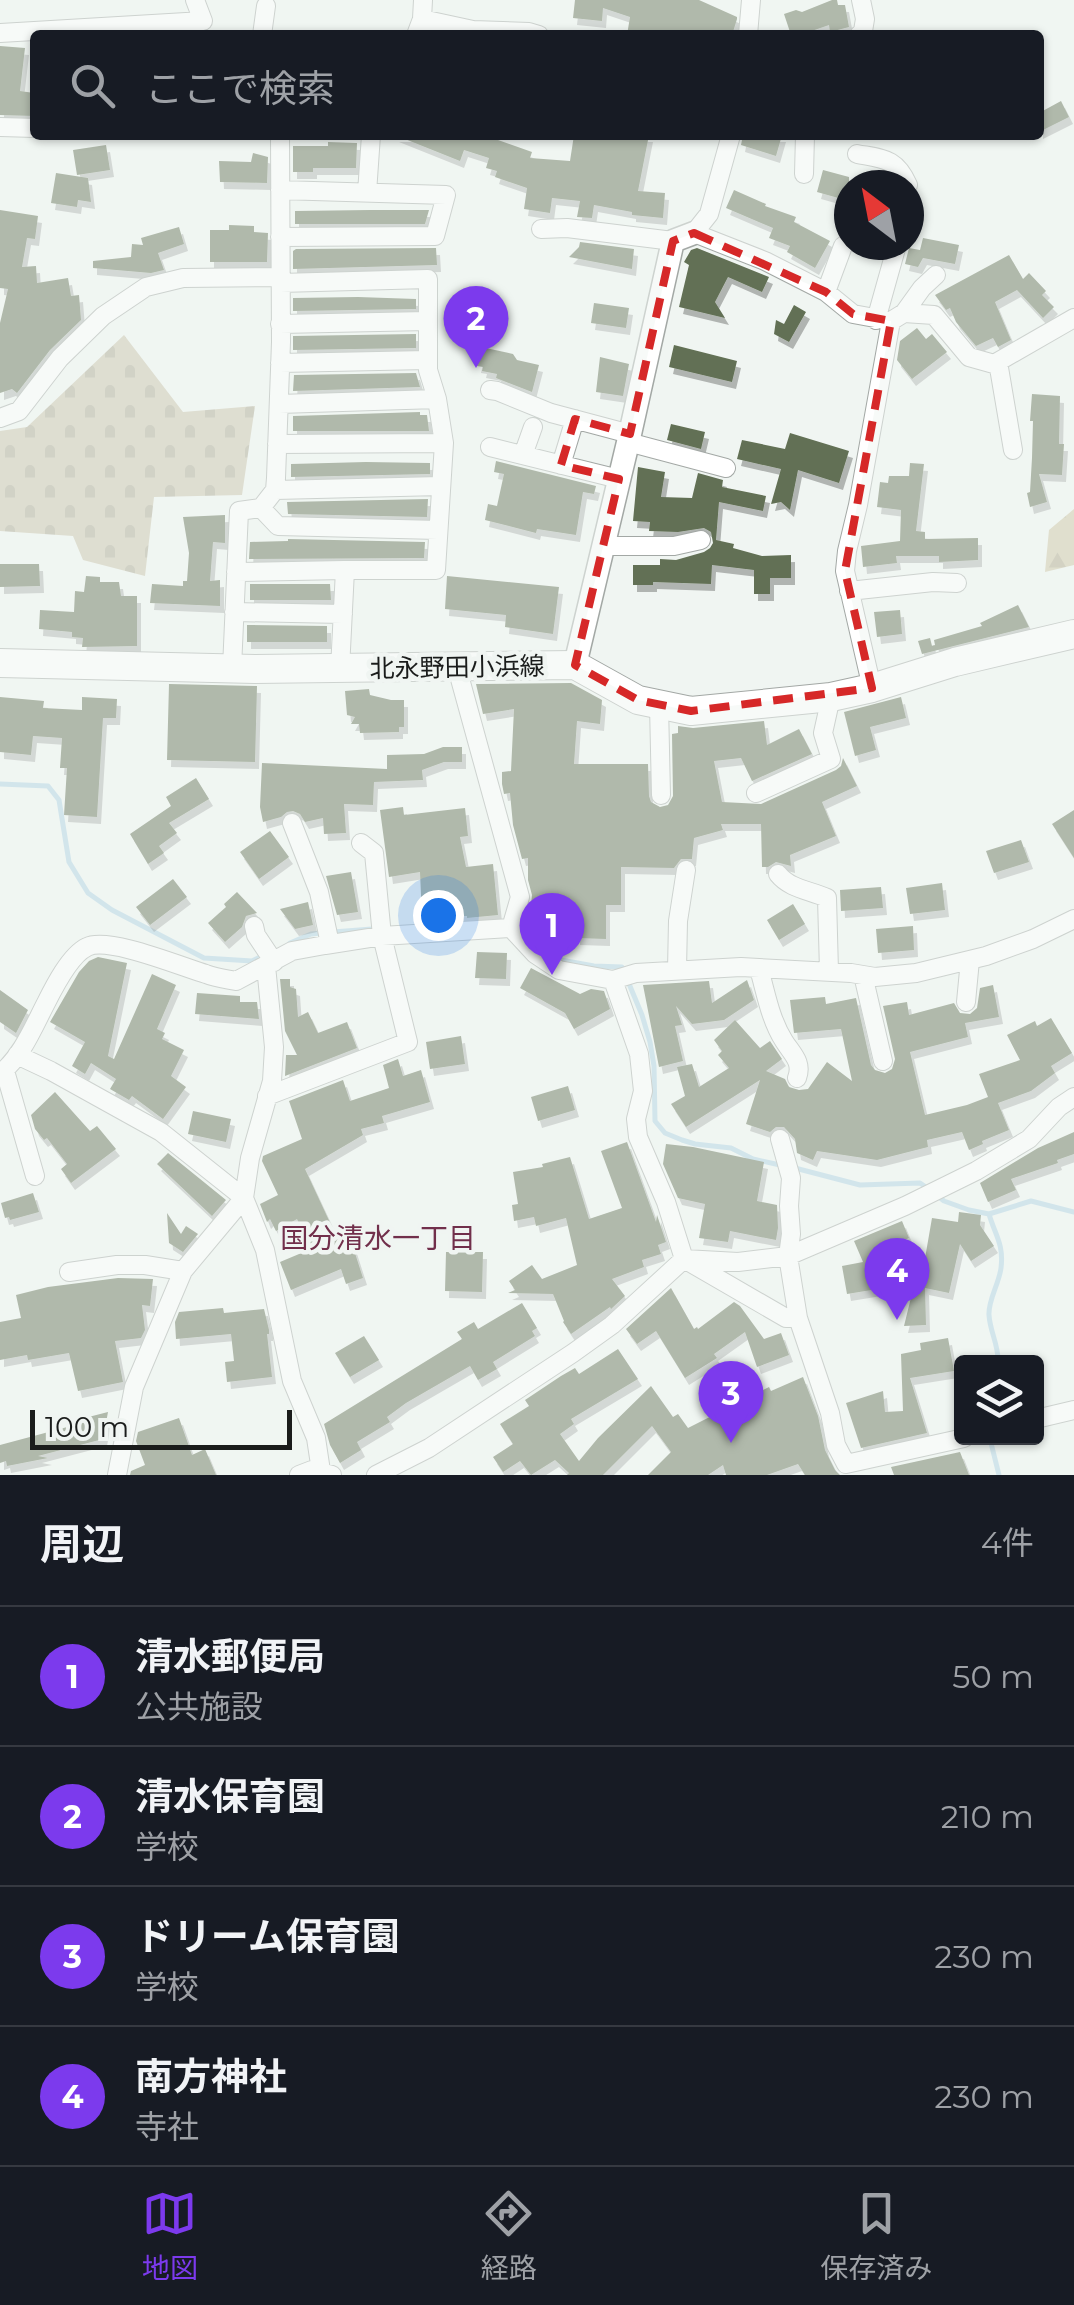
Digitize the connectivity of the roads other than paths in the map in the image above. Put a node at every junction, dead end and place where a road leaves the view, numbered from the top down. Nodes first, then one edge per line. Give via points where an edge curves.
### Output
1 (195, 0) edge
2 (751, 0) edge
3 (861, 0) edge
4 (266, 6) dead end
5 (420, 18) edge
6 (50, 30) edge
7 (263, 30) edge
8 (472, 30) edge
9 (748, 30) edge
10 (864, 30) edge
11 (30, 31) edge
12 (0, 33) edge
13 (0, 127) edge
14 (30, 128) edge
15 (280, 140) edge
16 (371, 140) edge
17 (730, 140) edge
18 (805, 140) edge
19 (857, 154) dead end
20 (900, 170) edge
21 (804, 174) dead end
22 (280, 190) junction
23 (367, 193) junction
24 (542, 228) dead end
25 (280, 236) junction
26 (684, 237) junction
27 (837, 260) edge
28 (896, 260) edge
29 (936, 274) dead end
30 (280, 280) junction
31 (826, 292) junction
32 (890, 318) junction
33 (1074, 318) edge
34 (428, 321) junction
35 (280, 324) junction
36 (428, 360) junction
37 (998, 362) junction
38 (280, 363) junction
39 (490, 390) dead end
40 (437, 399) junction
41 (278, 404) junction
42 (0, 418) edge
43 (575, 419) junction
44 (533, 427) dead end
45 (629, 438) junction
46 (444, 443) junction
47 (277, 444) junction
48 (490, 447) dead end
49 (1013, 450) dead end
50 (522, 455) junction
51 (562, 465) junction
52 (726, 468) dead end
53 (619, 479) junction
54 (441, 486) junction
55 (275, 490) junction
56 (261, 508) junction
57 (438, 530) junction
58 (701, 540) dead end
59 (603, 546) junction
60 (344, 570) junction
61 (236, 572) junction
62 (957, 583) dead end
63 (849, 591) junction
64 (234, 612) junction
65 (343, 614) junction
66 (1074, 634) edge
67 (0, 663) edge
68 (575, 665) junction
69 (232, 668) junction
70 (456, 668) junction
71 (340, 669) junction
72 (872, 688) junction
73 (831, 697) junction
74 (658, 705) junction
75 (756, 792) dead end
76 (661, 795) dead end
77 (292, 823) dead end
78 (360, 843) dead end
79 (686, 870) dead end
80 (778, 874) dead end
81 (1074, 919) edge
82 (511, 928) junction
83 (258, 935) dead end
84 (382, 936) junction
85 (329, 943) junction
86 (970, 960) junction
87 (270, 964) junction
88 (760, 969) junction
89 (678, 970) junction
90 (828, 972) junction
91 (863, 975) junction
92 (614, 980) junction
93 (966, 1002) dead end
94 (17, 1055) junction
95 (883, 1061) dead end
96 (2, 1072) edge
97 (797, 1078) dead end
98 (267, 1096) junction
99 (1074, 1097) edge
100 (780, 1139) dead end
101 (35, 1176) dead end
102 (244, 1198) junction
103 (788, 1256) junction
104 (684, 1259) junction
105 (70, 1272) dead end
106 (183, 1272) junction
107 (798, 1318) junction
108 (1074, 1410) edge
109 (1044, 1417) edge
110 (954, 1441) edge
111 (849, 1469) edge
112 (327, 1473) edge
113 (116, 1475) edge
114 (298, 1475) edge
115 (376, 1475) edge

1 - 6 street via 202,21
2 - 9 street
3 - 10 street
4 - 7 street
5 - 8 street
11 - 12 street
13 - 14 street
15 - 22 street
16 - 23 street
17 - 26 street via 708,214
18 - 21 street
19 - 20 street via 890,160
22 - 23 street
22 - 25 street
23 - 25 street via 446,196 435,236
24 - 26 street
25 - 30 street
26 - 31 street via 765,261
26 - 45 street
27 - 31 street
28 - 32 street
29 - 32 street
30 - 34 street via 428,278
30 - 35 street
30 - 42 street via 183,278 146,286 60,358 19,410
31 - 32 street via 853,314
32 - 37 street via 934,315 970,357
32 - 63 street via 847,551
33 - 37 street
34 - 35 street
34 - 36 street
35 - 38 street
36 - 38 street
36 - 40 street
37 - 49 street
38 - 41 street
39 - 43 street
40 - 41 street
40 - 46 street
41 - 47 street
43 - 45 street
43 - 51 street
44 - 50 street
45 - 52 street
45 - 53 street
46 - 47 street
46 - 54 street
47 - 55 street
48 - 50 street
50 - 51 street
51 - 53 street
53 - 59 street
54 - 55 street
54 - 57 street
55 - 56 street
56 - 57 street via 278,526
56 - 61 street via 239,511
57 - 60 street via 436,570
58 - 59 street
59 - 68 street
60 - 61 street
60 - 65 street
61 - 64 street
62 - 63 street
63 - 72 street
64 - 65 street
64 - 69 street
65 - 71 street
66 - 72 main road, 北永野田小浜線
67 - 69 main road, 北永野田小浜線
68 - 70 main road, 北永野田小浜線
68 - 74 main road, 北永野田小浜線
69 - 71 main road, 北永野田小浜線
70 - 71 main road, 北永野田小浜線
70 - 82 street via 520,896
72 - 73 main road, 北永野田小浜線
73 - 74 main road, 北永野田小浜線 via 691,711
73 - 75 street via 822,733 831,759
74 - 76 street
77 - 85 street via 320,892
78 - 84 street via 374,853
79 - 89 street
80 - 90 street via 826,898
81 - 86 street
82 - 84 street
82 - 92 street via 559,970
83 - 87 street
84 - 85 street
84 - 98 street via 408,1042
85 - 87 street
86 - 91 street via 916,974
86 - 93 street
87 - 94 street via 236,982 161,958 87,946 57,981
87 - 98 street via 274,1047
88 - 89 street
88 - 90 street
88 - 97 street via 773,1019 799,1063
89 - 92 street
90 - 91 street
91 - 95 street
92 - 104 street via 639,1054 638,1137
94 - 96 street
94 - 102 street via 161,1132
96 - 101 street
98 - 102 street
99 - 103 street via 1028,1139 976,1171
100 - 103 street via 790,1171
102 - 106 street
102 - 112 street via 265,1250 292,1380
103 - 104 street
103 - 107 street
104 - 107 street via 786,1318
104 - 115 street via 573,1354
105 - 106 street via 145,1264
106 - 113 street via 134,1388
107 - 111 street
108 - 109 street
110 - 111 street
112 - 114 street

